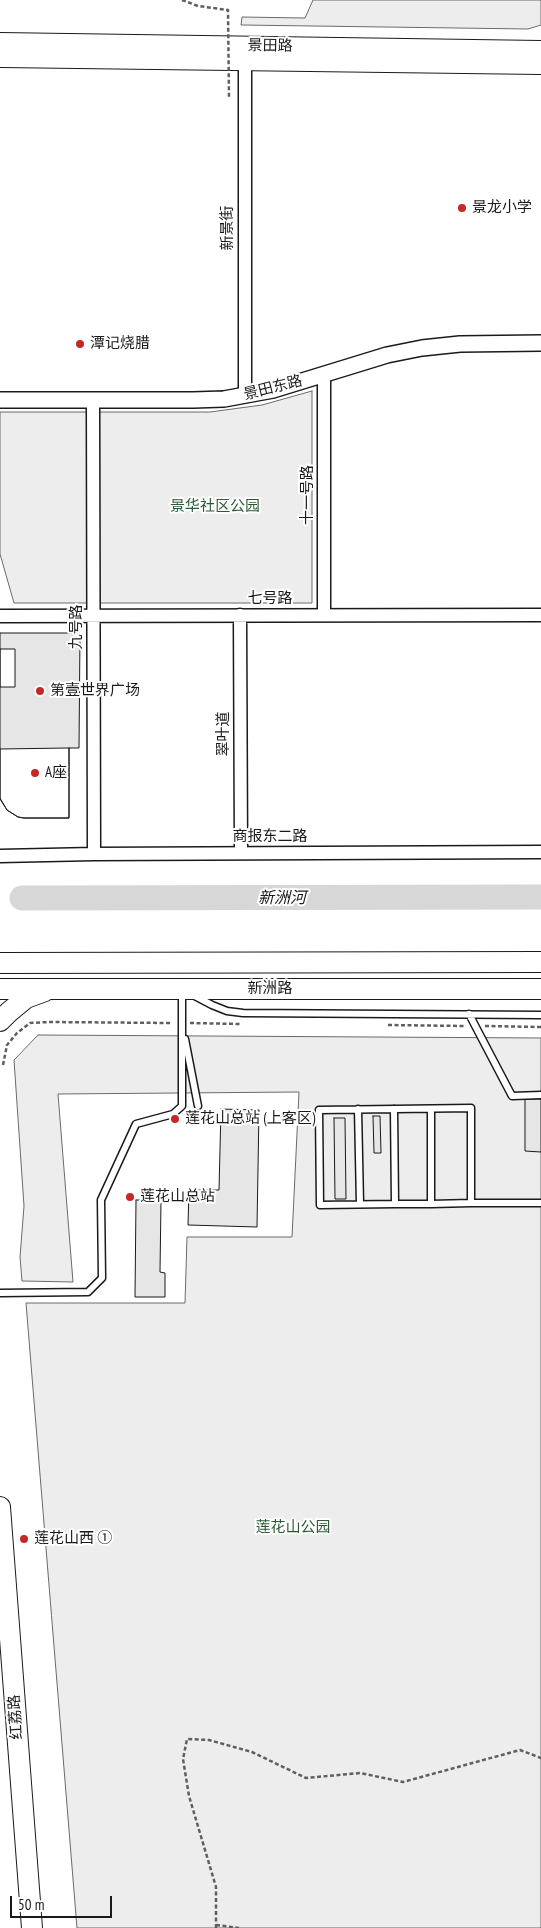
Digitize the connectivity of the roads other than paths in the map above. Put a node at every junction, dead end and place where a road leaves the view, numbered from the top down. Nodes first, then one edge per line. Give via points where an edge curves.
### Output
1 (0, 42) edge
2 (541, 50) edge
3 (0, 58) edge
4 (245, 61) junction
5 (541, 65) edge
6 (541, 343) edge
7 (324, 374) junction
8 (245, 396) junction
9 (0, 400) edge
10 (93, 400) junction
11 (240, 615) junction
12 (324, 615) junction
13 (541, 615) edge
14 (0, 616) edge
15 (94, 616) junction
16 (541, 852) edge
17 (241, 853) junction
18 (94, 854) junction
19 (0, 856) edge
20 (541, 962) edge
21 (0, 963) edge
22 (0, 989) edge
23 (51, 989) junction
24 (182, 989) junction
25 (541, 989) edge
26 (468, 1014) junction
27 (541, 1015) edge
28 (0, 1021) edge
29 (182, 1023) junction
30 (541, 1095) edge
31 (198, 1106) dead end
32 (394, 1109) junction
33 (431, 1109) junction
34 (358, 1110) junction
35 (471, 1203) junction
36 (541, 1203) edge
37 (360, 1204) junction
38 (395, 1204) junction
39 (431, 1204) junction
40 (0, 1293) edge
41 (0, 1507) edge
42 (32, 1928) edge

1 - 2 main road, 景田路
3 - 4 main road, 景田路
4 - 5 main road, 景田路
4 - 8 street, 新景街
6 - 7 street, 景田东路 via 475,343 422,348
7 - 8 street, 景田东路
7 - 12 street, 十一号路
8 - 10 street, 景田东路 via 200,400
9 - 10 street, 景田东路
10 - 15 street, 九号路
11 - 12 street, 七号路
11 - 15 street, 七号路
11 - 17 street, 翠叶道
12 - 13 street, 七号路
14 - 15 street, 七号路
15 - 18 street, 九号路
16 - 17 street, 商报东二路
17 - 18 street, 商报东二路
18 - 19 street, 商报东二路
20 - 21 main road, 新洲路
22 - 23 main road, 新洲路
23 - 24 main road, 新洲路
23 - 28 main road via 26,998
24 - 25 main road, 新洲路
24 - 26 lane via 227,1011 243,1013
24 - 29 lane
26 - 27 lane
26 - 30 lane via 512,1096
29 - 31 lane
29 - 40 lane via 182,1106 173,1114 136,1124 101,1200 102,1278 88,1292
32 - 33 lane
32 - 34 lane
32 - 38 lane
33 - 35 lane via 471,1108
33 - 39 lane
34 - 37 lane
34 - 37 lane via 319,1110 320,1205
35 - 36 lane
35 - 39 lane
37 - 38 lane
38 - 39 lane
41 - 42 main road, 红荔路

